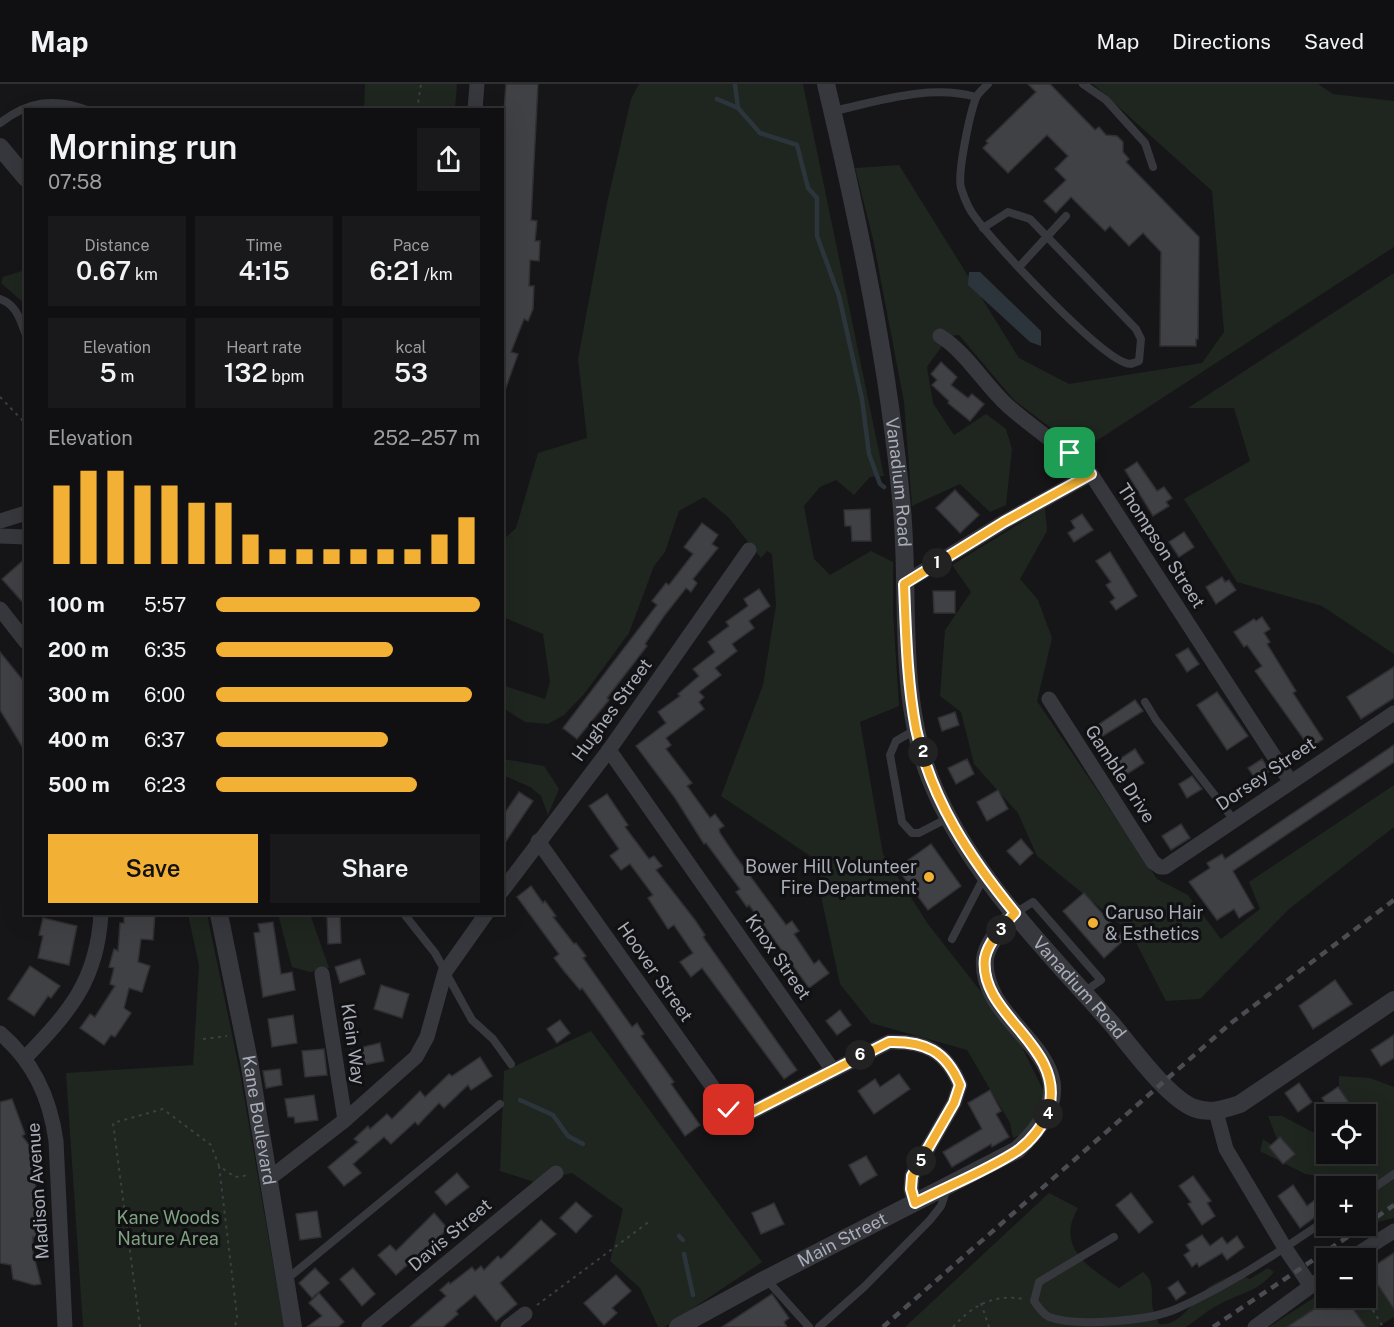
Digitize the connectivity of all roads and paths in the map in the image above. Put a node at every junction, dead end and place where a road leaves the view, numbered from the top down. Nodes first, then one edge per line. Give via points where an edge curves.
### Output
1 (421, 84) edge
2 (477, 84) edge
3 (826, 84) edge
4 (988, 84) edge
5 (1083, 84) edge
6 (976, 97) junction
7 (80, 108) edge
8 (417, 108) edge
9 (475, 108) edge
10 (832, 112) junction
11 (0, 123) edge
12 (0, 147) edge
13 (1153, 166) dead end
14 (24, 176) edge
15 (1065, 216) dead end
16 (983, 228) junction
17 (1048, 238) junction
18 (1019, 267) junction
19 (0, 299) edge
20 (24, 330) edge
21 (940, 336) dead end
22 (0, 397) edge
23 (24, 422) edge
24 (1091, 474) junction
25 (24, 514) edge
26 (0, 521) edge
27 (0, 536) edge
28 (24, 537) edge
29 (749, 550) dead end
30 (904, 584) junction
31 (0, 609) edge
32 (24, 639) edge
33 (1049, 699) dead end
34 (1145, 702) dead end
35 (1394, 713) edge
36 (916, 729) junction
37 (609, 750) junction
38 (1290, 781) junction
39 (948, 819) junction
40 (1234, 820) junction
41 (538, 841) junction
42 (1160, 867) joint
43 (984, 876) junction
44 (504, 888) edge
45 (1015, 913) junction
46 (101, 915) edge
47 (219, 915) edge
48 (405, 915) edge
49 (485, 915) edge
50 (952, 939) dead end
51 (446, 972) junction
52 (322, 974) dead end
53 (1394, 1000) edge
54 (0, 1033) edge
55 (233, 1035) dead end
56 (203, 1039) dead end
57 (25, 1058) junction
58 (511, 1064) dead end
59 (832, 1069) junction
60 (500, 1104) dead end
61 (1216, 1112) junction
62 (345, 1120) junction
63 (219, 1166) junction
64 (556, 1173) dead end
65 (1394, 1174) edge
66 (263, 1176) junction
67 (947, 1186) junction
68 (1376, 1186) edge
69 (915, 1203) junction
70 (650, 1221) dead end
71 (1316, 1227) edge
72 (1394, 1231) edge
73 (1114, 1237) dead end
74 (1285, 1248) junction
75 (1368, 1248) edge
76 (766, 1279) junction
77 (286, 1280) junction
78 (1316, 1281) edge
79 (1310, 1285) junction
80 (1034, 1300) junction
81 (981, 1303) junction
82 (1372, 1308) edge
83 (525, 1314) joint
84 (65, 1327) edge
85 (140, 1327) edge
86 (235, 1327) edge
87 (293, 1327) edge
88 (369, 1327) edge
89 (508, 1327) edge
90 (678, 1327) edge
91 (809, 1327) edge
92 (819, 1327) edge
93 (953, 1327) edge
94 (989, 1327) edge
95 (1255, 1327) edge
96 (1383, 1327) edge

1 - 8 path
2 - 9 street
3 - 10 street, Vanadium Road
4 - 6 lane
5 - 13 lane via 1106,100 1145,144
6 - 10 lane via 957,91 913,94
6 - 16 lane via 959,171 961,188
7 - 11 lane via 56,101 35,103 16,110
10 - 30 street, Vanadium Road via 870,287 888,393 902,510
12 - 14 street
15 - 17 lane
16 - 17 lane via 1001,214 1019,213
16 - 18 lane
17 - 18 lane
17 - 18 lane via 1136,329 1141,339 1139,362 1124,363 1101,349
19 - 20 lane via 16,311
21 - 24 street, Thompson Street via 954,345 1009,407
22 - 23 path
24 - 30 street
24 - 38 street, Thompson Street
25 - 26 street
27 - 28 street
29 - 37 street, Hughes Street
30 - 36 street, Vanadium Road
31 - 32 street
33 - 42 street, Gamble Drive via 1153,862
34 - 40 lane
35 - 38 street, Dorsey Street
36 - 39 street, Vanadium Road
36 - 39 lane via 896,741 890,755 902,822 912,833 919,833
37 - 41 street, Hughes Street
37 - 59 street, Knox Street
38 - 40 street, Dorsey Street
39 - 43 street, Vanadium Road
40 - 42 street, Dorsey Street
41 - 44 street, Hughes Street
41 - 59 street, Hoover Street via 729,1110 748,1114
43 - 45 street, Vanadium Road
43 - 50 lane
45 - 61 street, Vanadium Road via 1177,1098 1195,1108
45 - 67 street, Main Street via 985,957 986,975 997,1000 1038,1052 1050,1076 1050,1105 1034,1135 1017,1150
46 - 57 street via 97,953 83,988 65,1015
47 - 66 street, Kane Boulevard
48 - 51 lane
49 - 51 street
51 - 58 lane via 472,1020 494,1039
51 - 62 street via 427,1037 416,1057
52 - 62 street, Klein Way
53 - 61 street via 1240,1104
54 - 57 street, Madison Avenue
55 - 56 path
57 - 84 street, Madison Avenue via 52,1113
59 - 69 street via 889,1042 912,1041 952,1066 960,1085 954,1103 912,1176
60 - 77 lane
61 - 74 street via 1226,1149
62 - 66 street
63 - 66 path via 235,1177
63 - 85 path via 211,1144 163,1109 113,1123
63 - 86 path via 237,1316
64 - 88 street, Davis Street
65 - 68 lane
66 - 77 street, Kane Boulevard
67 - 69 street, Main Street
67 - 92 lane via 941,1206 930,1220
69 - 76 street, Main Street
70 - 83 path
71 - 74 lane
72 - 75 street
73 - 80 lane via 1039,1282
74 - 79 street
74 - 80 lane via 1174,1310 1148,1316 1093,1324 1066,1323 1049,1317
76 - 90 street, Main Street
76 - 91 lane
77 - 87 street, Kane Boulevard
78 - 79 street
79 - 95 street
80 - 81 path via 1005,1296
81 - 93 path
81 - 94 path
82 - 96 path
83 - 89 street

